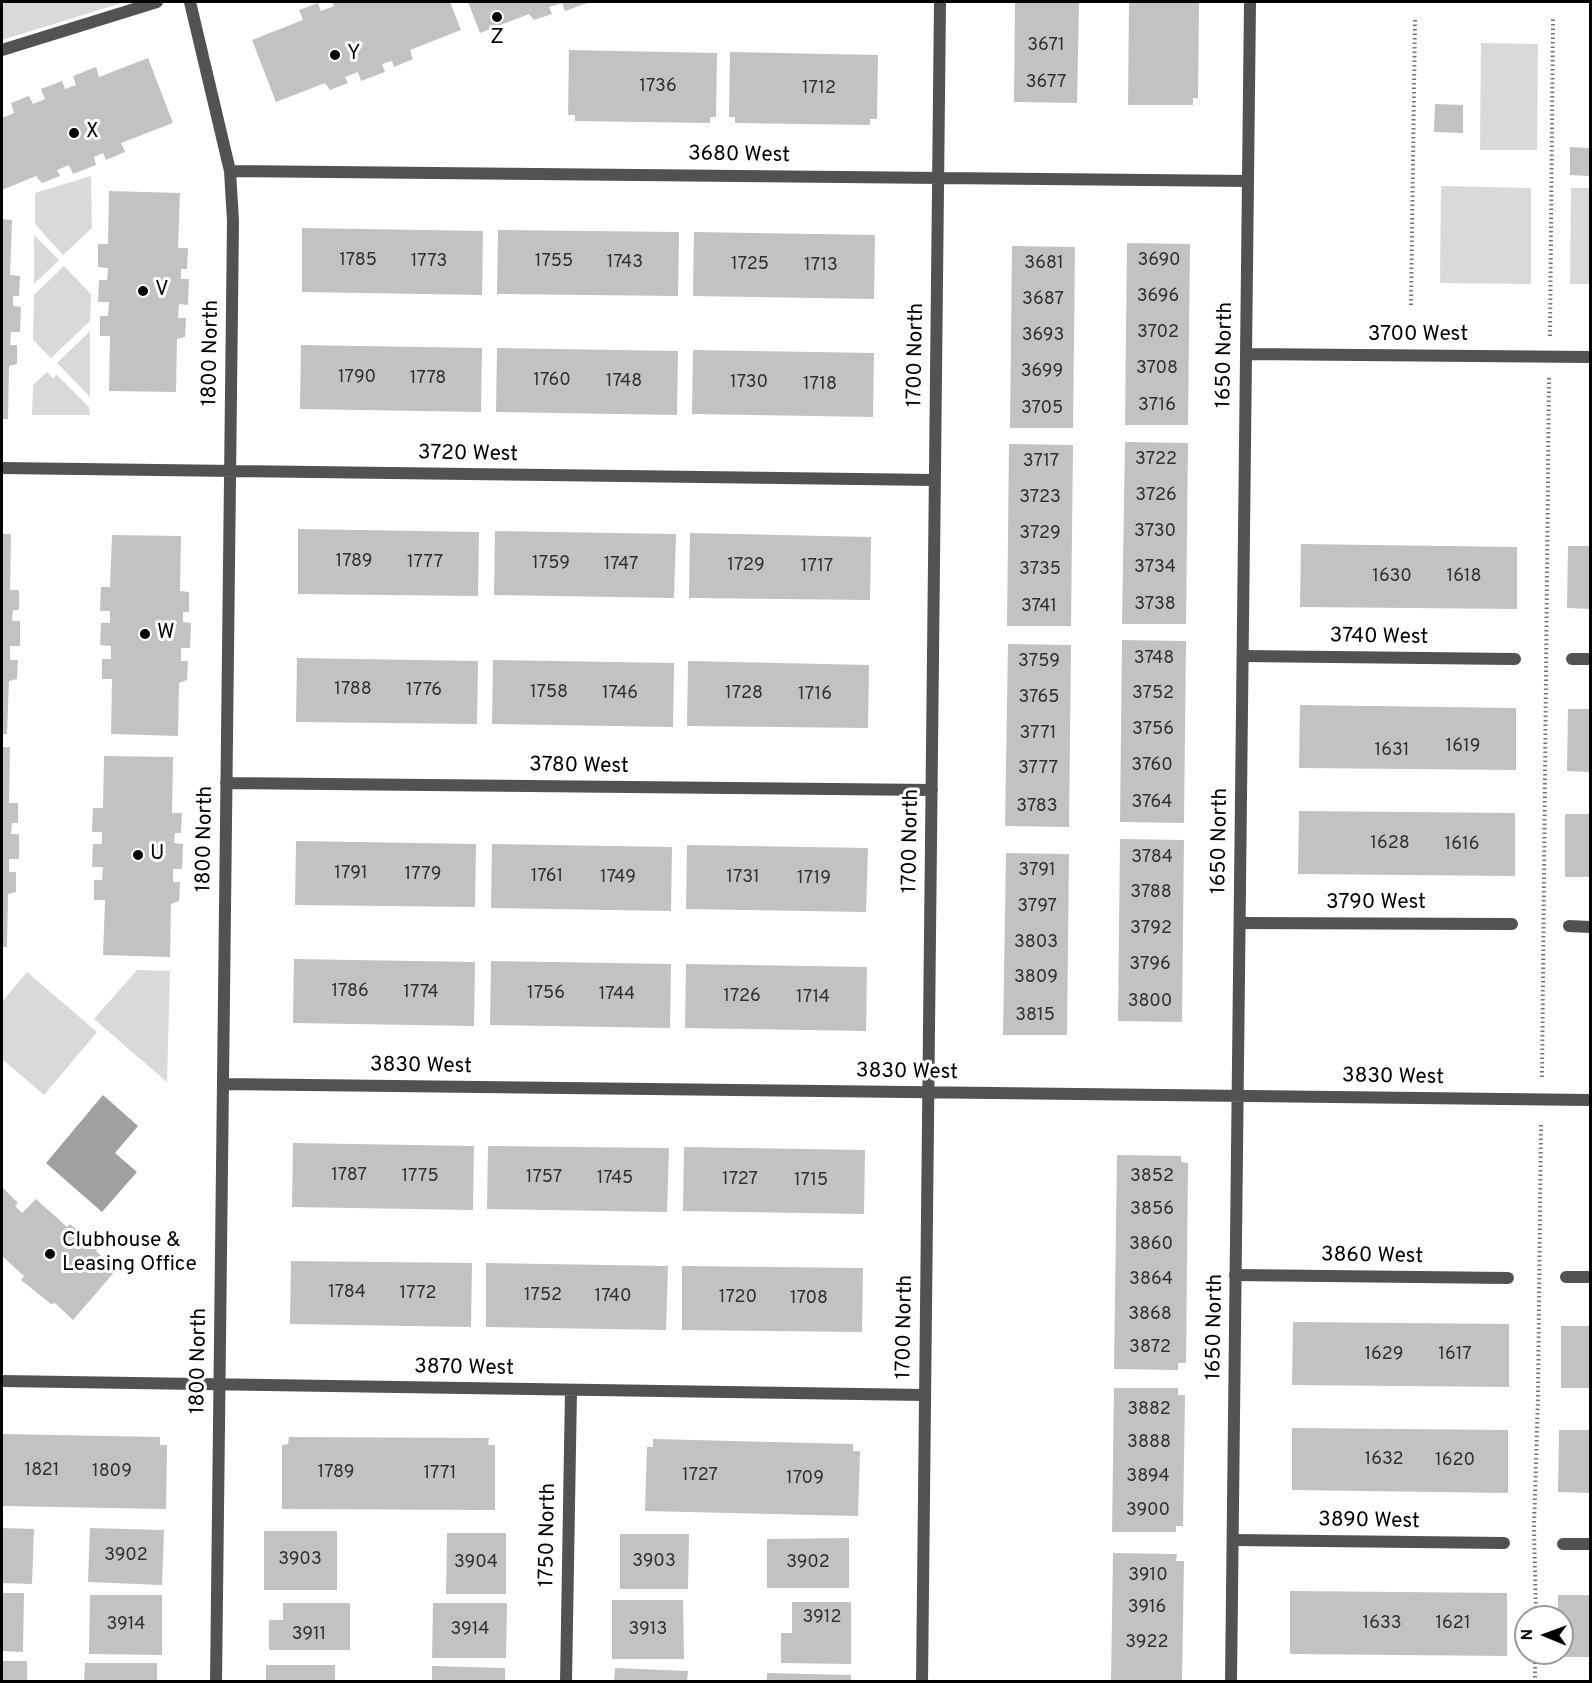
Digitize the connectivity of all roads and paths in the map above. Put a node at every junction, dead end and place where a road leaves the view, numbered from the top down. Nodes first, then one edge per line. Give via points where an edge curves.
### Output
1 (157, 2) edge
2 (190, 2) edge
3 (940, 2) edge
4 (1250, 2) edge
5 (1415, 18) dead end
6 (1553, 19) dead end
7 (2, 50) edge
8 (230, 171) junction
9 (938, 178) junction
10 (1248, 181) junction
11 (1411, 305) dead end
12 (1550, 341) dead end
13 (1246, 354) junction
14 (1590, 357) edge
15 (1550, 373) dead end
16 (2, 468) edge
17 (230, 471) junction
18 (935, 480) junction
19 (1243, 656) junction
20 (1515, 659) dead end
21 (1572, 659) dead end
22 (1590, 659) edge
23 (226, 783) junction
24 (932, 790) junction
25 (1240, 923) junction
26 (1512, 924) dead end
27 (1569, 926) dead end
28 (1590, 927) edge
29 (1542, 1083) dead end
30 (223, 1084) junction
31 (928, 1093) junction
32 (1238, 1096) junction
33 (1590, 1100) edge
34 (1541, 1118) dead end
35 (1236, 1275) junction
36 (1566, 1277) dead end
37 (1590, 1277) edge
38 (1508, 1278) dead end
39 (2, 1381) edge
40 (219, 1384) junction
41 (571, 1390) junction
42 (925, 1395) junction
43 (1233, 1540) junction
44 (1504, 1543) dead end
45 (1563, 1544) dead end
46 (1590, 1544) edge
47 (1536, 1605) edge
48 (1535, 1665) edge
49 (216, 1682) edge
50 (566, 1682) edge
51 (922, 1682) edge
52 (1232, 1682) edge
53 (1535, 1682) edge

1 - 7 street
2 - 8 street, 1800 North
3 - 9 street, 1700 North
4 - 10 street, 1650 North
5 - 11 path
6 - 12 path
8 - 9 street, 3680 West
8 - 17 street, 1800 North
9 - 10 street, 3680 West
9 - 18 street, 1700 North
10 - 13 street, 1650 North
13 - 14 street, 3700 West
13 - 19 street, 1650 North
15 - 29 path
16 - 17 street, 3720 West
17 - 18 street, 3720 West
17 - 23 street, 1800 North
18 - 24 street, 1700 North
19 - 20 street, 3740 West
19 - 25 street, 1650 North
21 - 22 street
23 - 24 street, 3780 West
23 - 30 street, 1800 North
24 - 31 street, 1700 North
25 - 26 street, 3790 West
25 - 32 street, 1650 North
27 - 28 street
30 - 31 street, 3830 West
30 - 40 street, 1800 North
31 - 32 street, 3830 West
31 - 42 street, 1700 North
32 - 33 street, 3830 West
32 - 35 street, 1650 North
34 - 47 path
35 - 38 street, 3860 West
35 - 43 street, 1650 North
36 - 37 street
39 - 40 street, 3870 West
40 - 41 street, 3870 West
40 - 49 street, 1800 North
41 - 42 street, 3870 West
41 - 50 street, 1750 North
42 - 51 street, 1700 North
43 - 44 street, 3890 West
43 - 52 street, 1650 North
45 - 46 street
48 - 53 path

